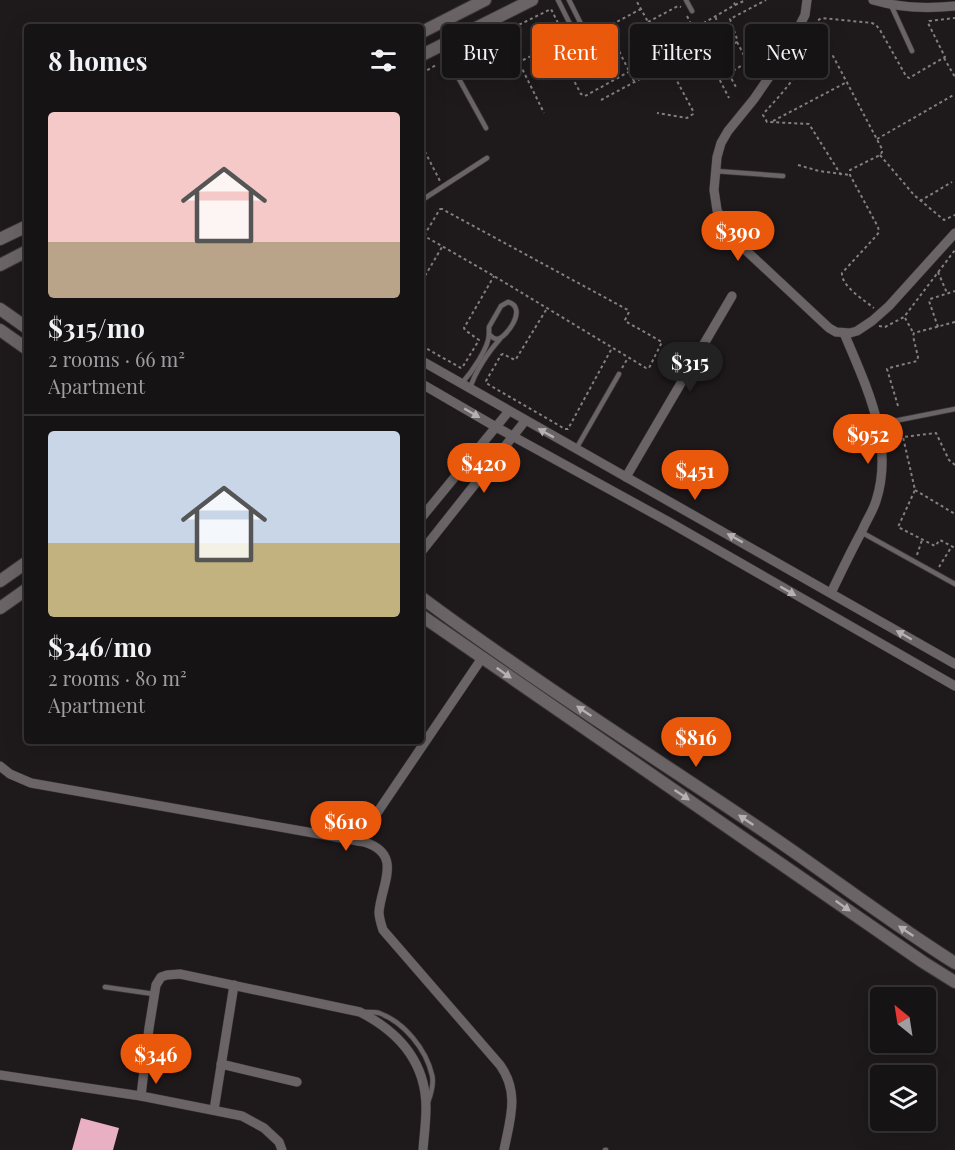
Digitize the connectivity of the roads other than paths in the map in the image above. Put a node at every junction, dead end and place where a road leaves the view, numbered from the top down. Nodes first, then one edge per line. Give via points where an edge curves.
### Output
1 (485, 0) edge
2 (532, 0) edge
3 (558, 0) edge
4 (569, 0) edge
5 (686, 0) edge
6 (807, 0) edge
7 (873, 0) edge
8 (891, 5) junction
9 (955, 6) edge
10 (692, 11) dead end
11 (570, 24) edge
12 (580, 24) edge
13 (424, 31) edge
14 (441, 45) junction
15 (912, 51) dead end
16 (424, 54) edge
17 (486, 128) dead end
18 (487, 158) dead end
19 (715, 171) junction
20 (783, 176) dead end
21 (424, 199) edge
22 (24, 228) edge
23 (955, 233) edge
24 (0, 240) edge
25 (24, 253) edge
26 (0, 265) edge
27 (732, 296) dead end
28 (0, 309) edge
29 (24, 326) edge
30 (0, 330) edge
31 (843, 333) junction
32 (489, 334) junction
33 (500, 339) junction
34 (24, 347) edge
35 (424, 363) edge
36 (619, 374) road end
37 (460, 384) junction
38 (424, 385) edge
39 (470, 389) junction
40 (955, 409) edge
41 (508, 411) junction
42 (525, 421) junction
43 (879, 424) junction
44 (496, 427) junction
45 (513, 436) junction
46 (576, 449) junction
47 (626, 477) junction
48 (424, 516) edge
49 (861, 532) junction
50 (424, 548) edge
51 (24, 564) edge
52 (0, 581) edge
53 (955, 584) edge
54 (24, 591) edge
55 (831, 593) junction
56 (424, 600) edge
57 (0, 608) edge
58 (436, 609) junction
59 (426, 619) edge
60 (482, 658) junction
61 (955, 664) edge
62 (955, 686) edge
63 (424, 744) edge
64 (424, 744) edge
65 (0, 766) edge
66 (358, 841) junction
67 (955, 963) edge
68 (955, 981) edge
69 (234, 986) junction
70 (105, 987) dead end
71 (154, 994) junction
72 (221, 1064) junction
73 (0, 1075) edge
74 (297, 1082) dead end
75 (141, 1096) junction
76 (214, 1110) junction
77 (282, 1150) edge
78 (423, 1150) edge
79 (504, 1150) edge

1 - 13 street
2 - 14 street
3 - 11 lane
4 - 12 lane
5 - 10 lane
6 - 19 street via 805,15 784,54 721,143
7 - 8 street
8 - 9 street
8 - 15 lane
14 - 16 street
14 - 17 lane
18 - 21 lane
19 - 20 lane
19 - 31 street via 717,210 725,228 829,328
22 - 24 street
23 - 31 street via 881,314 857,331
25 - 26 street
27 - 47 street
28 - 29 street
30 - 34 street
31 - 43 street
32 - 33 lane
32 - 33 lane via 501,306 512,303 517,309 516,316
32 - 37 lane via 487,345
33 - 39 lane
35 - 37 street
36 - 46 lane
37 - 39 street
38 -> 44 street
39 - 41 street
40 - 43 lane
41 - 42 street
41 - 44 street
42 - 45 street
46 -> 42 street
43 - 49 street via 881,476 876,502
44 - 45 street
44 - 48 street
45 - 50 street
45 -> 62 street
46 - 47 street
55 -> 47 street
49 - 53 lane
49 - 55 street
51 - 52 street
54 - 57 street
61 -> 55 street
56 - 58 street
58 - 59 street
67 -> 58 street
59 - 60 street
60 - 64 street
60 -> 68 street
63 - 66 street
65 - 66 street via 31,783
66 - 79 street via 377,848 388,865 379,910 383,930 505,1072 513,1099
69 - 71 street via 180,974 167,975 161,977
69 - 72 street
69 - 78 street via 360,1012 395,1034 418,1068 424,1087
70 - 71 lane
71 - 75 street
72 - 74 street
72 - 76 street
73 - 75 street
75 - 76 street
76 - 77 street via 242,1116 264,1128

